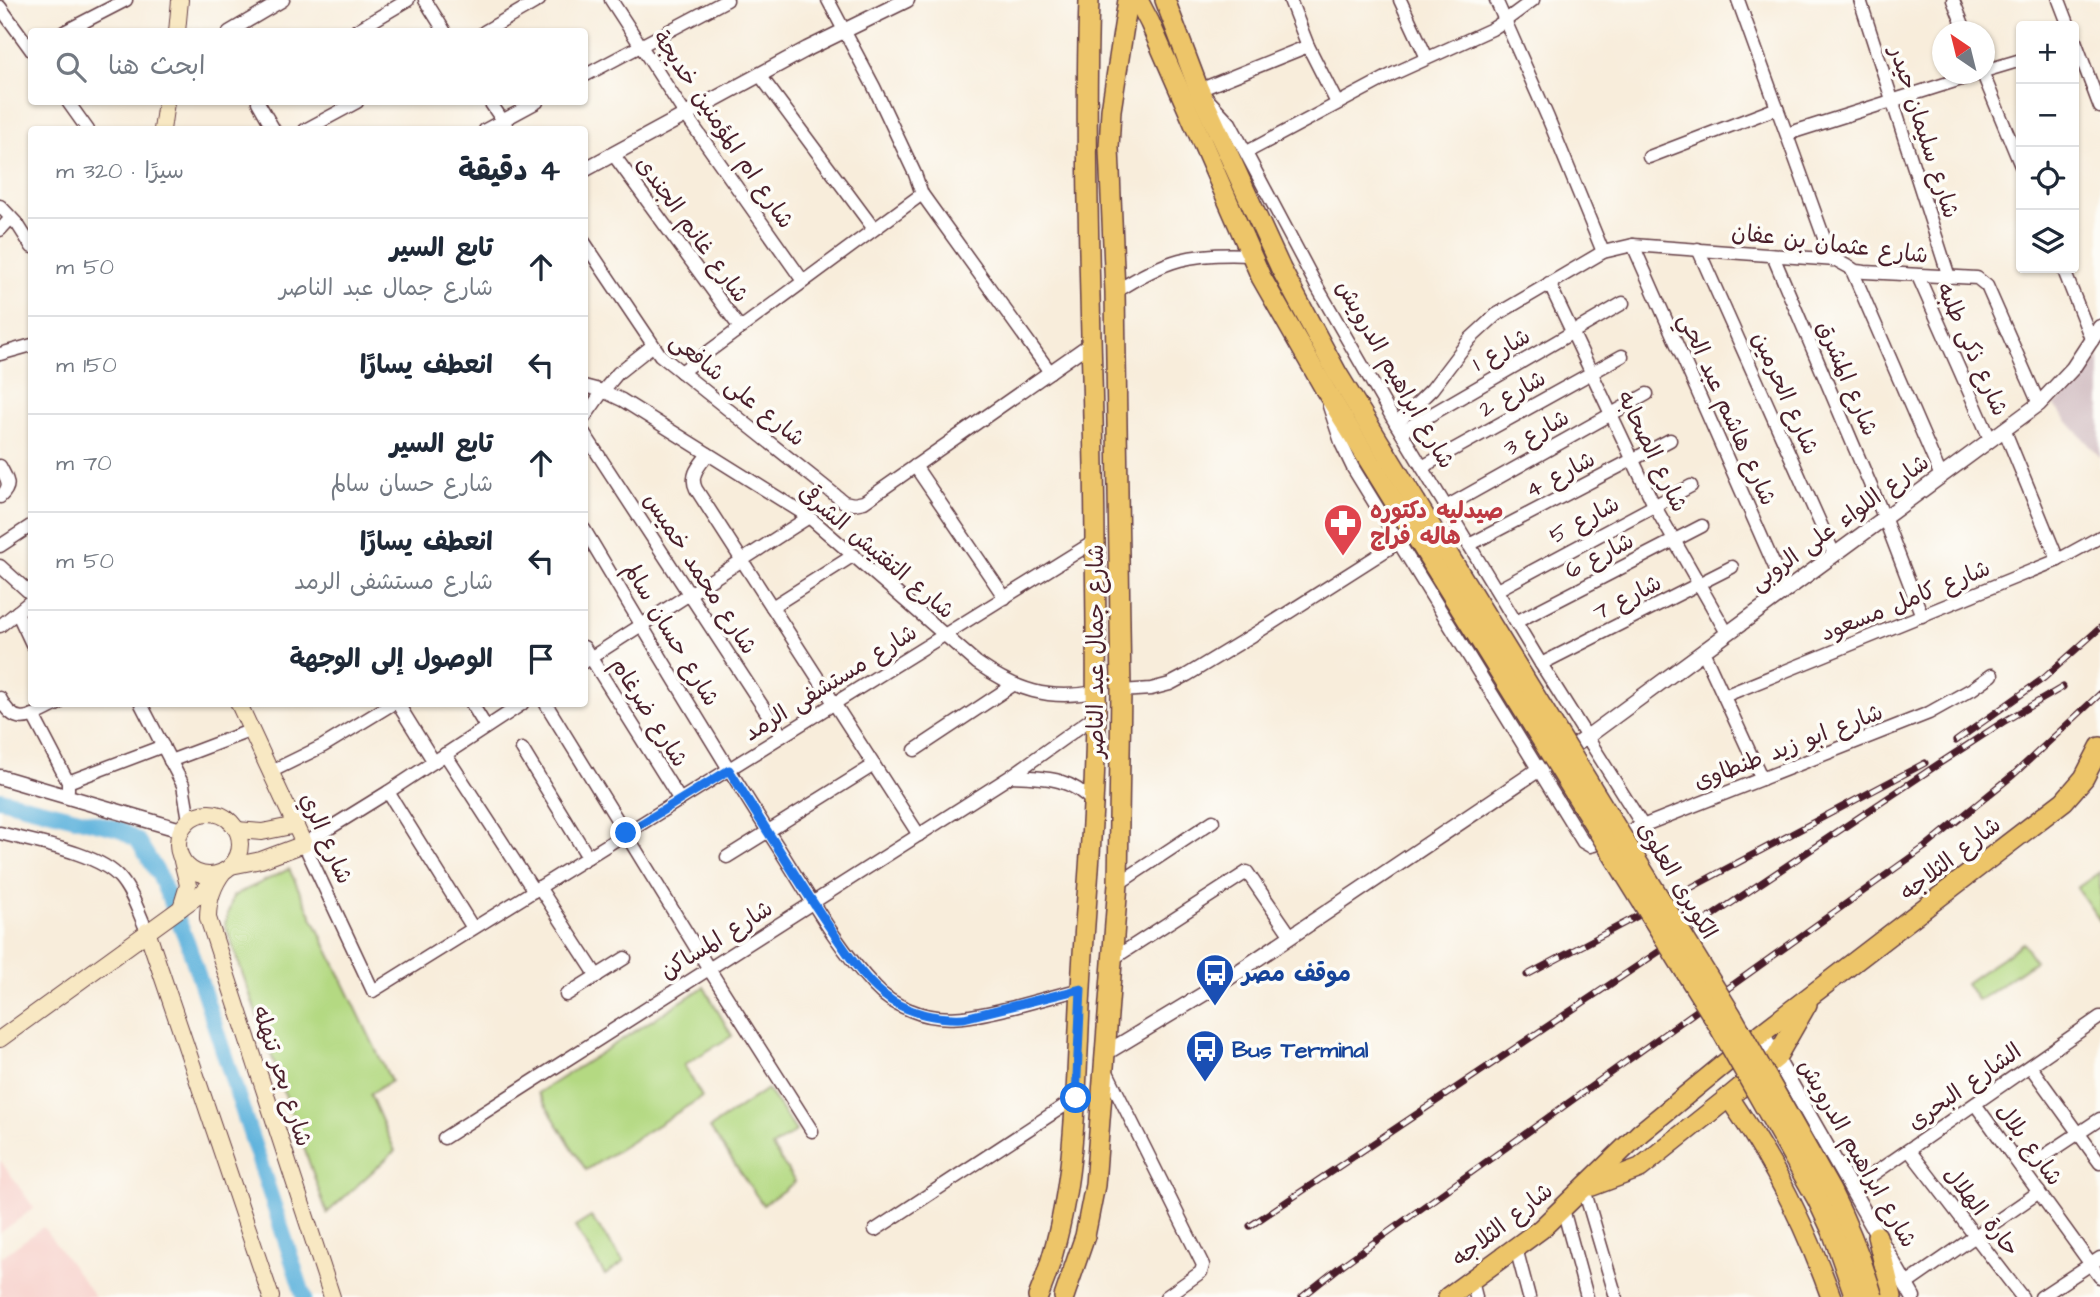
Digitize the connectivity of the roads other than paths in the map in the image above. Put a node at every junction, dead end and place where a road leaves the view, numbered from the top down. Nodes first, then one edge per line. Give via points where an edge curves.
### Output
1 (126, 0) edge
2 (180, 0) edge
3 (282, 0) edge
4 (408, 0) edge
5 (425, 0) edge
6 (539, 0) edge
7 (611, 0) edge
8 (727, 0) edge
9 (828, 0) edge
10 (907, 0) edge
11 (1089, 0) edge
12 (1128, 0) edge
13 (1138, 0) edge
14 (1165, 0) edge
15 (1290, 0) edge
16 (1400, 0) edge
17 (1496, 0) edge
18 (1532, 0) edge
19 (1738, 0) edge
20 (1860, 0) edge
21 (1954, 0) edge
22 (2059, 0) edge
23 (0, 7) edge
24 (1506, 20) junction
25 (1962, 21) edge
26 (2067, 21) edge
27 (13, 24) junction
28 (72, 28) edge
29 (177, 28) edge
30 (236, 28) edge
31 (361, 28) edge
32 (442, 28) edge
33 (491, 28) edge
34 (845, 29) junction
35 (0, 31) edge
36 (28, 45) edge
37 (641, 46) junction
38 (1308, 46) junction
39 (2079, 54) edge
40 (1427, 58) junction
41 (2016, 62) edge
42 (1995, 68) edge
43 (588, 74) edge
44 (759, 74) junction
45 (1945, 84) edge
46 (1989, 84) edge
47 (1199, 90) junction
48 (1893, 100) junction
49 (1337, 103) junction
50 (70, 105) edge
51 (166, 105) edge
52 (260, 105) edge
53 (351, 105) edge
54 (492, 105) edge
55 (533, 105) edge
56 (2100, 107) edge
57 (1777, 108) junction
58 (685, 114) junction
59 (505, 125) edge
60 (85, 126) edge
61 (163, 126) edge
62 (272, 126) edge
63 (312, 126) edge
64 (1787, 134) junction
65 (1247, 152) junction
66 (2016, 153) edge
67 (613, 154) junction
68 (1648, 157) dead end
69 (588, 168) edge
70 (922, 194) junction
71 (0, 206) edge
72 (12, 218) junction
73 (874, 229) junction
74 (0, 230) edge
75 (28, 241) edge
76 (1633, 244) junction
77 (588, 248) edge
78 (1699, 249) junction
79 (1603, 252) junction
80 (1252, 255) junction
81 (1773, 256) junction
82 (1832, 260) junction
83 (1851, 268) junction
84 (2065, 273) edge
85 (1918, 276) junction
86 (1949, 277) junction
87 (803, 281) junction
88 (1549, 283) junction
89 (1115, 292) junction
90 (1623, 303) dead end
91 (2100, 327) edge
92 (740, 328) junction
93 (1572, 332) junction
94 (2092, 341) junction
95 (1091, 343) junction
96 (28, 346) edge
97 (652, 346) junction
98 (0, 354) edge
99 (1622, 356) dead end
100 (681, 372) junction
101 (1050, 372) junction
102 (1592, 373) junction
103 (588, 387) edge
104 (603, 391) junction
105 (1326, 391) junction
106 (1647, 394) dead end
107 (2039, 404) junction
108 (588, 412) edge
109 (1612, 414) junction
110 (1398, 428) junction
111 (2004, 429) junction
112 (588, 439) edge
113 (1990, 439) junction
114 (1670, 440) dead end
115 (708, 454) junction
116 (1632, 460) junction
117 (0, 466) edge
118 (915, 466) junction
119 (1422, 467) junction
120 (1941, 476) junction
121 (1691, 486) dead end
122 (0, 497) edge
123 (1654, 505) junction
124 (1408, 506) junction
125 (1446, 507) junction
126 (809, 517) junction
127 (1884, 517) junction
128 (1702, 526) dead end
129 (28, 528) edge
130 (588, 536) edge
131 (2100, 537) edge
132 (1674, 540) junction
133 (1096, 541) junction
134 (1399, 542) junction
135 (1469, 545) junction
136 (0, 546) edge
137 (1834, 554) junction
138 (853, 555) junction
139 (742, 560) junction
140 (2058, 561) junction
141 (0, 566) edge
142 (1732, 567) dead end
143 (1699, 584) junction
144 (1497, 590) junction
145 (1785, 590) junction
146 (28, 593) edge
147 (689, 594) junction
148 (1005, 598) junction
149 (28, 601) edge
150 (772, 607) junction
151 (17, 612) junction
152 (1922, 616) junction
153 (1516, 622) junction
154 (642, 625) junction
155 (0, 626) edge
156 (1727, 633) junction
157 (28, 635) edge
158 (945, 635) junction
159 (1703, 651) junction
160 (588, 655) edge
161 (588, 658) edge
162 (1541, 664) junction
163 (1992, 675) dead end
164 (1013, 685) junction
165 (1121, 691) junction
166 (1095, 692) junction
167 (1724, 696) junction
168 (0, 698) edge
169 (834, 704) junction
170 (51, 707) edge
171 (143, 707) edge
172 (240, 707) edge
173 (387, 707) edge
174 (400, 707) edge
175 (474, 707) edge
176 (517, 707) edge
177 (548, 707) edge
178 (33, 715) junction
179 (1095, 716) junction
180 (486, 727) junction
181 (252, 730) junction
182 (782, 736) junction
183 (1587, 737) junction
184 (163, 746) junction
185 (2100, 747) edge
186 (522, 749) dead end
187 (915, 750) dead end
188 (445, 754) junction
189 (170, 761) junction
190 (433, 762) junction
191 (874, 765) junction
192 (729, 770) junction
193 (1539, 770) junction
194 (272, 771) junction
195 (1011, 776) junction
196 (0, 777) edge
197 (1762, 779) junction
198 (68, 789) junction
199 (388, 792) junction
200 (680, 800) junction
201 (1094, 803) junction
202 (1213, 821) dead end
203 (185, 825) junction
204 (296, 825) junction
205 (1643, 825) junction
206 (237, 830) junction
207 (768, 832) junction
208 (0, 833) edge
209 (626, 833) junction
210 (919, 835) junction
211 (304, 844) junction
212 (588, 857) junction
213 (727, 857) dead end
214 (182, 860) junction
215 (226, 869) junction
216 (1118, 884) junction
217 (537, 889) junction
218 (813, 902) junction
219 (181, 908) junction
220 (208, 918) junction
221 (473, 928) junction
222 (147, 932) junction
223 (1291, 936) junction
224 (625, 958) dead end
225 (1111, 960) junction
226 (709, 969) junction
227 (597, 976) junction
228 (1081, 989) junction
229 (373, 991) joint
230 (1814, 993) junction
231 (566, 995) dead end
232 (2100, 1017) edge
233 (1762, 1033) junction
234 (0, 1040) edge
235 (1776, 1058) junction
236 (1105, 1060) junction
237 (2030, 1066) junction
238 (1729, 1097) junction
239 (1076, 1098) junction
240 (1975, 1104) junction
241 (2100, 1119) edge
242 (812, 1131) dead end
243 (2078, 1133) junction
244 (444, 1138) dead end
245 (1909, 1150) junction
246 (2100, 1163) edge
247 (2023, 1170) junction
248 (1584, 1189) junction
249 (1852, 1189) junction
250 (2039, 1192) junction
251 (1563, 1209) junction
252 (875, 1230) dead end
253 (1877, 1236) joint
254 (1975, 1236) junction
255 (1517, 1248) junction
256 (2095, 1261) edge
257 (2100, 1277) edge
258 (1474, 1289) edge
259 (1903, 1293) edge
260 (271, 1297) edge
261 (332, 1297) edge
262 (1038, 1297) edge
263 (1064, 1297) edge
264 (1166, 1297) edge
265 (1448, 1297) edge
266 (1529, 1297) edge
267 (1587, 1297) edge
268 (1616, 1297) edge
269 (1831, 1297) edge
270 (1855, 1297) edge
271 (1873, 1297) edge
272 (2022, 1297) edge
273 (2041, 1297) edge

1 - 28 street
2 - 29 main road
3 - 30 street
4 - 31 street
5 - 32 street
6 - 33 street
7 - 37 street, شارع ام المؤمنين خديجة
8 - 37 street
9 - 34 street
10 - 34 street
11 - 95 main road, شارع جمال عبد الناصر via 1086,89
12 - 89 main road, شارع جمال عبد الناصر via 1109,148
13 - 80 main road
14 - 47 main road, شارع ابراهيم الدرويش
15 - 38 street
16 - 40 street
17 - 24 street
18 - 24 street
19 - 57 street
20 - 48 street, شارع سليمان حيدر
21 - 25 street
22 - 26 street
23 - 27 street
24 - 40 street
24 - 79 street
27 - 35 street
27 - 36 street
34 - 44 street
34 - 70 street
37 - 43 street
37 - 58 street, شارع ام المؤمنين خديجة
38 - 47 street
38 - 49 street
39 - 56 street
40 - 49 street
41 - 42 street
44 - 58 street
44 - 73 street
45 - 48 street
46 - 66 street
47 - 65 street, شارع ابراهيم الدرويش via 1230,124
47 - 124 main road, شارع ابراهيم الدرويش via 1262,229
48 - 64 street
48 - 86 street, شارع سليمان حيدر
49 - 65 street
50 - 60 street
51 - 61 main road
52 - 62 street
53 - 63 street
54 - 59 street
55 - 59 street
57 - 64 street
57 - 68 street
58 - 67 street
58 - 87 street, شارع ام المؤمنين خديجة
64 - 82 street
65 - 110 street, شارع ابراهيم الدرويش
67 - 69 street
67 - 92 street, شارع غانم الجندى
70 - 73 street
70 - 101 street
71 - 72 street
72 - 74 street
72 - 75 street
73 - 87 street
76 - 78 street, شارع عثمان بن عفان
76 - 79 street, شارع عثمان بن عفان
76 - 145 street, شارع هاشم عبد الحي
77 - 97 street, شارع على شافعى
78 - 81 street, شارع عثمان بن عفان
78 - 137 street, شارع الحرمين
79 - 88 street, شارع عثمان بن عفان
80 - 89 street via 1215,253 1179,259 1145,272
80 - 105 main road via 1279,312
81 - 82 street, شارع عثمان بن عفان
81 - 127 street, شارع المشرق
82 - 83 street, شارع عثمان بن عفان
83 - 85 street, شارع عثمان بن عفان
83 - 120 street
84 - 94 street
85 - 86 street, شارع عثمان بن عفان
85 - 113 street, شارع ذكى طلبه
86 - 107 street, شارع عثمان بن عفان via 1973,277 1987,286
87 - 92 street
88 - 93 street, شارع الصحابه
88 - 110 street, شارع عثمان بن عفان via 1482,326
89 - 165 main road, شارع جمال عبد الناصر
90 - 93 street, شارع 1
91 - 94 street, شارع اللواء على الروبى
92 - 100 street
93 - 102 street, شارع الصحابه
93 - 110 street, شارع 1
94 - 107 street, شارع اللواء على الروبى
95 - 101 street
95 - 133 main road, شارع جمال عبد الناصر
96 - 98 street
97 - 100 street, شارع على شافعى
97 - 104 street
99 - 102 street, شارع 2
100 - 118 street, شارع على شافعى via 844,502 864,502
101 - 118 street
102 - 109 street, شارع الصحابه
102 - 119 street, شارع 2
103 - 104 street, شارع التفتيش الشرقى
104 - 108 street
104 - 115 street, شارع التفتيش الشرقى
105 - 124 main road
105 - 134 street via 1347,456
106 - 109 street, شارع 3
107 - 111 street, شارع اللواء على الروبى
109 - 116 street, شارع الصحابه
109 - 125 street, شارع 3
110 - 119 street, شارع ابراهيم الدرويش
111 - 113 street, شارع اللواء على الروبى
111 - 140 street
112 - 147 street, شارع محمد خميس
113 - 120 street, شارع اللواء على الروبى
114 - 116 street, شارع 4
115 - 126 street, شارع التفتيش الشرقى
115 - 139 street via 694,474 694,486
116 - 123 street, شارع الصحابه
116 - 135 street, شارع 4
117 - 122 street via 9,485
118 - 148 street
119 - 125 street, شارع ابراهيم الدرويش
120 - 127 street, شارع اللواء على الروبى
121 - 123 street, شارع 5
123 - 132 street, شارع الصحابه
123 - 144 street, شارع 5
124 - 270 main road, الكوبرى العلوى, bridge via 1717,1023 1816,1199
124 - 271 main road, الكوبرى العلوى, bridge via 1577,761 1731,1014 1831,1191
125 - 135 street, شارع ابراهيم الدرويش
126 - 138 street, شارع التفتيش الشرقى
126 - 139 street
127 - 137 street, شارع اللواء على الروبى
127 - 152 street, شارع المشرق
128 - 132 street, شارع 6
129 - 136 street
130 - 154 street, شارع حسان سالم
131 - 140 street, شارع كامل مسعود
132 - 143 street, شارع الصحابه
132 - 153 street, شارع 6
133 - 148 street, شارع مستشفى الرمد
133 - 166 main road, شارع جمال عبد الناصر
134 - 165 street via 1178,679 1151,689
134 - 193 street
135 - 144 street, شارع ابراهيم الدرويش
137 - 145 street, شارع اللواء على الروبى
138 - 150 street
138 - 158 street, شارع التفتيش الشرقى
139 - 147 street
139 - 150 street
140 - 152 street, شارع كامل مسعود
141 - 146 street
142 - 143 street, شارع 7
143 - 156 street, شارع الصحابه
143 - 162 street, شارع 7
144 - 153 street, شارع ابراهيم الدرويش
145 - 156 street, شارع اللواء على الروبى
147 - 154 street
147 - 182 street, شارع محمد خميس
148 - 158 street, شارع مستشفى الرمد
149 - 151 street
150 - 169 street
151 - 155 street
151 - 157 street
152 - 167 street, شارع كامل مسعود
153 - 162 street, شارع ابراهيم الدرويش
154 - 160 street
154 - 192 street, شارع حسان سالم
156 - 159 street, شارع اللواء على الروبى
158 - 164 street, شارع التفتيش الشرقى via 977,663
158 - 169 street, شارع مستشفى الرمد
159 - 167 street
159 - 183 street, شارع اللواء على الروبى
161 - 200 street, شارع ضرغام
162 - 183 street, شارع ابراهيم الدرويش
163 - 197 street, شارع ابو زيد طنطاوى via 1929,713
164 - 166 street, شارع التفتيش الشرقى via 1054,696
164 - 187 street
165 - 216 main road, شارع جمال عبد الناصر
166 - 179 main road, شارع جمال عبد الناصر
167 - 197 street
168 - 178 street via 10,714 18,718
169 - 182 street, شارع مستشفى الرمد
169 - 191 street
170 - 178 street
171 - 184 street
172 - 181 main road, شارع الري
173 - 194 street
174 - 190 street
175 - 180 street
176 - 180 street
177 - 209 street
178 - 198 street
179 - 195 street, شارع المساكن
179 - 201 main road, شارع جمال عبد الناصر
180 - 188 street
181 - 189 street
181 - 194 main road, شارع الري
182 - 192 street, شارع مستشفى الرمد
183 - 193 street, شارع اللواء على الروبى
183 - 205 street, شارع ابراهيم الدرويش
184 - 189 street
184 - 198 street
185 - 230 main road, شارع الثلاجه via 2084,778 2064,801
186 - 212 street
188 - 190 street
188 - 217 street
189 - 203 street via 184,789
190 - 199 street
191 - 207 street
191 - 210 street
192 - 200 street, شارع مستشفى الرمد
192 - 207 street, شارع حسان سالم
193 - 205 street, شارع ابو زيد طنطاوى via 1586,844
193 - 223 street, شارع اللواء على الروبى
194 - 204 main road, شارع الري
195 - 201 street via 1065,782
195 - 210 street, شارع المساكن
196 - 198 street
197 - 205 street, شارع ابو زيد طنطاوى
198 - 203 street
199 - 211 street
199 - 221 street
200 - 209 street, شارع مستشفى الرمد
201 - 228 main road, شارع جمال عبد الناصر
202 - 216 street
203 - 206 main road via 197,815 215,813
203 - 214 main road via 177,840
204 - 206 main road via 262,832
204 - 211 main road, شارع الري
206 - 215 main road via 239,849
207 - 213 street
207 - 218 street, شارع حسان سالم
208 - 222 street via 109,868 121,879
209 - 212 street, شارع مستشفى الرمد
209 - 226 street
210 - 218 street, شارع المساكن
211 - 215 main road
211 - 229 street, شارع الري
212 - 217 street, شارع مستشفى الرمد
214 - 215 main road via 200,874
214 - 219 main road via 188,885
215 - 219 main road
215 - 220 main road via 212,890
216 - 225 main road, شارع جمال عبد الناصر
217 - 221 street, شارع مستشفى الرمد
217 - 227 street
218 - 226 street, شارع المساكن
218 - 228 street, شارع حسان سالم via 877,989 900,1006 926,1016 964,1018
219 - 220 main road
219 - 222 main road
220 - 261 main road, شارع بحر تنهله
221 - 229 street, شارع مستشفى الرمد
222 - 234 main road
222 - 260 main road
223 - 225 street via 1247,872
223 - 236 street, شارع اللواء على الروبى
224 - 227 street
225 - 236 main road, شارع جمال عبد الناصر
226 - 242 street
226 - 244 street, شارع المساكن
227 - 231 street
228 - 239 main road, شارع جمال عبد الناصر
230 - 233 main road, شارع الثلاجه
230 - 235 main road, شارع الثلاجه
232 - 237 street, الشارع البحرى
233 - 235 street, شارع ابراهيم الدرويش
233 - 248 main road, شارع الثلاجه via 1640,1133
235 - 238 main road, شارع الثلاجه
235 - 249 street, شارع ابراهيم الدرويش
236 - 263 main road, شارع جمال عبد الناصر via 1091,1209
236 - 264 street via 1203,1265 1201,1272
237 - 240 street, الشارع البحرى
237 - 243 street
238 - 248 main road, شارع الثلاجه via 1640,1168
238 - 269 main road via 1791,1204
239 - 252 street
239 - 262 main road, شارع جمال عبد الناصر via 1064,1205
240 - 245 street, الشارع البحرى
240 - 247 street, شارع بلال
241 - 243 street
243 - 246 street
243 - 247 street
245 - 249 street, الشارع البحرى
245 - 254 street, حارة الهلال
247 - 250 street, شارع بلال
248 - 251 main road, شارع الثلاجه
248 - 268 street
249 - 253 street, شارع ابراهيم الدرويش
250 - 254 street
250 - 256 street, شارع بلال
251 - 255 main road, شارع الثلاجه
251 - 267 street
253 - 259 main road
254 - 259 street
254 - 272 street, حارة الهلال
255 - 258 main road, شارع الثلاجه
255 - 266 street
256 - 257 street, شارع بلال
256 - 273 street
258 - 265 main road, شارع الثلاجه

